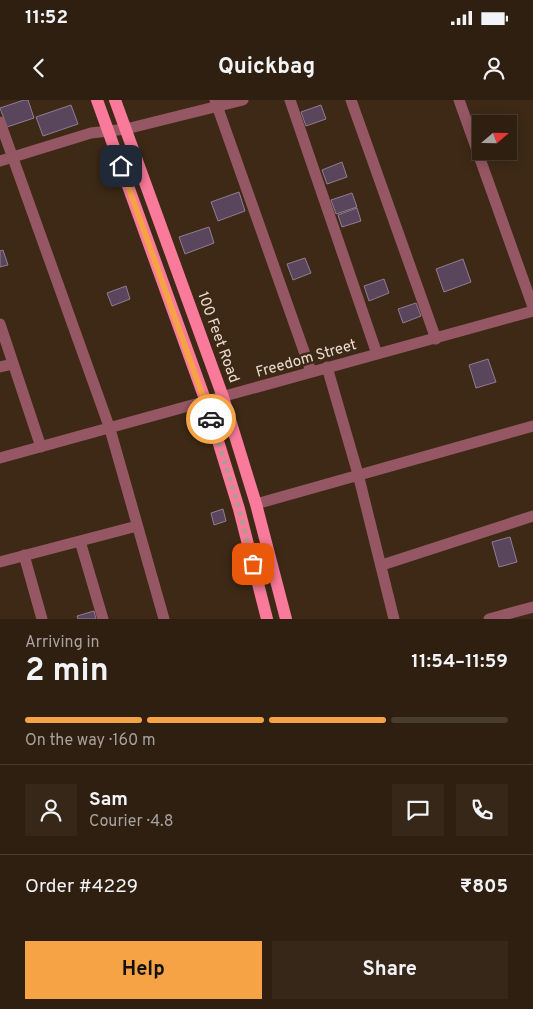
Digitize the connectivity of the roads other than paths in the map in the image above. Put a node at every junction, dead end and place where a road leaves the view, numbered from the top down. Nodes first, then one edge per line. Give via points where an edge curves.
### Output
1 (97, 100) edge
2 (115, 100) edge
3 (242, 100) edge
4 (290, 100) edge
5 (351, 100) edge
6 (459, 100) edge
7 (217, 103) edge
8 (0, 122) edge
9 (126, 129) junction
10 (108, 130) junction
11 (13, 158) junction
12 (0, 161) edge
13 (533, 307) edge
14 (533, 311) edge
15 (0, 324) edge
16 (436, 339) junction
17 (377, 354) junction
18 (13, 364) junction
19 (0, 367) edge
20 (327, 367) junction
21 (311, 371) junction
22 (223, 397) junction
23 (206, 402) junction
24 (533, 426) edge
25 (110, 429) junction
26 (41, 447) junction
27 (0, 458) edge
28 (358, 474) junction
29 (256, 504) junction
30 (533, 516) edge
31 (137, 526) junction
32 (80, 541) junction
33 (24, 556) junction
34 (0, 562) edge
35 (382, 565) junction
36 (533, 607) edge
37 (42, 619) edge
38 (103, 619) edge
39 (164, 619) edge
40 (267, 619) edge
41 (286, 619) edge
42 (394, 619) edge
43 (489, 619) edge

1 - 10 main road
2 - 9 main road, 100 Feet Road
3 - 7 street
4 - 17 street
5 - 16 street
6 - 13 street
7 - 9 street
7 - 21 street
8 - 11 street
9 - 10 street
9 - 22 main road, 100 Feet Road
10 - 11 street
10 - 23 main road
11 - 12 street
11 - 25 street
14 - 16 street, Freedom Street
15 - 18 street
16 - 17 street, Freedom Street
17 - 20 street, Freedom Street
18 - 19 street
18 - 26 street
20 - 21 street, Freedom Street
20 - 28 street
21 - 22 street, Freedom Street
22 - 23 street, Freedom Street
22 - 29 main road, 100 Feet Road
23 - 25 street, Freedom Street
23 - 40 main road via 239,508
24 - 28 street
25 - 26 street, Freedom Street
25 - 31 street
26 - 27 street, Freedom Street
28 - 29 street
28 - 35 street
29 - 41 main road, 100 Feet Road
30 - 35 street
31 - 32 street
31 - 39 street
32 - 33 street
32 - 38 street
33 - 34 street
33 - 37 street
35 - 42 street
36 - 43 street

